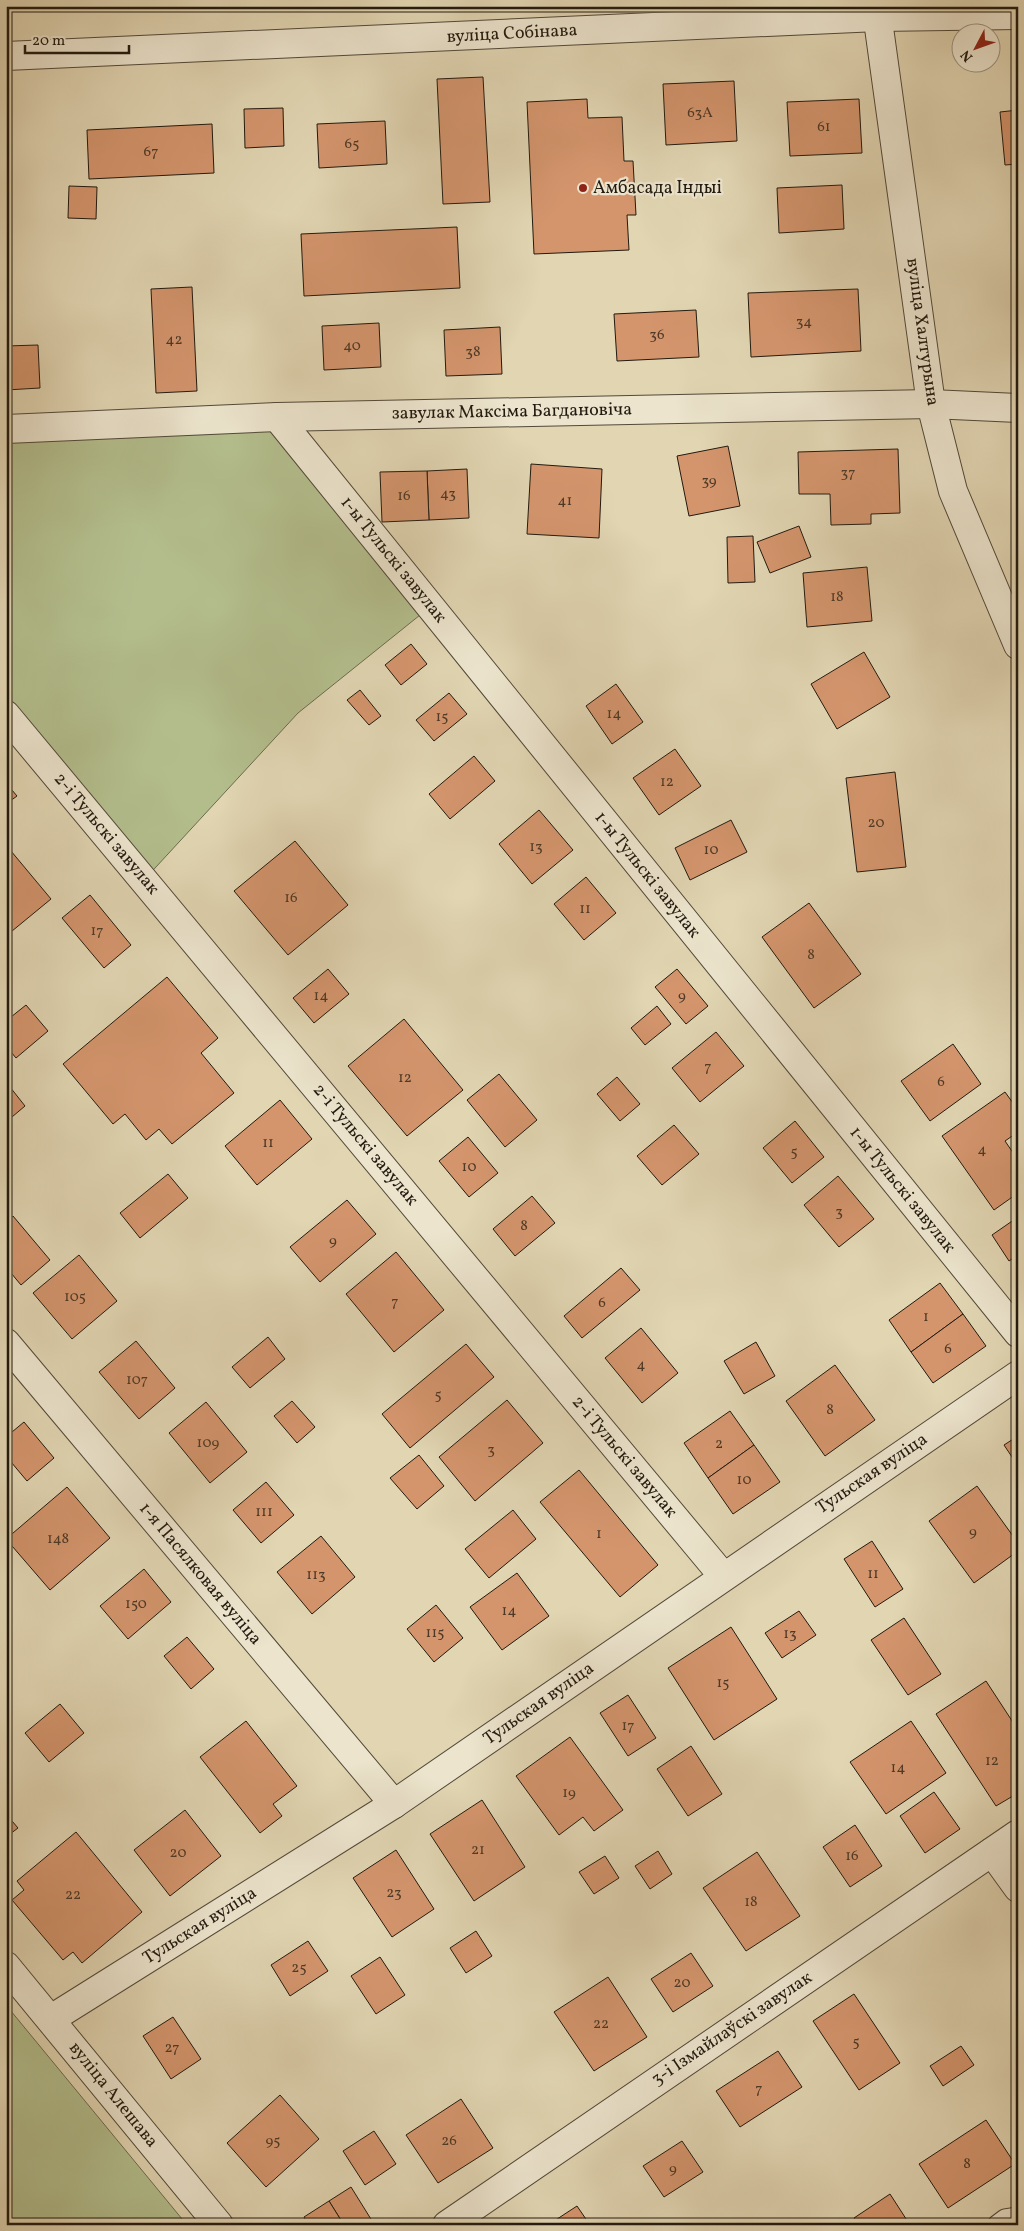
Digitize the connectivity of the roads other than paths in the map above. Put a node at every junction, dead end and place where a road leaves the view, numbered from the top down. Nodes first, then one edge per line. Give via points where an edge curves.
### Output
1 (877, 12) edge
2 (1018, 15) edge
3 (6, 56) edge
4 (931, 404) junction
5 (1018, 408) edge
6 (277, 417) junction
7 (6, 429) edge
8 (1018, 645) edge
9 (6, 715) edge
10 (1018, 1333) edge
11 (6, 1343) edge
12 (1018, 1375) edge
13 (723, 1576) junction
14 (394, 1804) junction
15 (1018, 1834) edge
16 (992, 1852) junction
17 (1018, 1888) edge
18 (6, 1966) edge
19 (50, 2019) junction
20 (1018, 2217) edge
21 (219, 2225) edge
22 (447, 2225) edge
23 (997, 2225) edge

1 - 2 street, вуліца Собінава
1 - 3 street, вуліца Собінава
1 - 4 street, вуліца Халтурына
4 - 5 street, завулак Максіма Багдановіча
4 - 6 street, завулак Максіма Багдановіча
4 - 8 street, вуліца Халтурына via 953,491
6 - 7 street, завулак Максіма Багдановіча
6 - 10 street, 1-ы Тульскі завулак
9 - 13 street, 2-і Тульскі завулак
11 - 14 street, 1-я Пасялковая вуліца
12 - 13 street, Тульская вуліца
13 - 14 street, Тульская вуліца
14 - 19 street, Тульская вуліца
15 - 16 street, 3-і Ізмайлаўскі завулак
16 - 17 street
16 - 22 street, 3-і Ізмайлаўскі завулак
18 - 19 street, вуліца Алешава
19 - 21 street, вуліца Алешава
20 - 23 lane via 1005,2219

